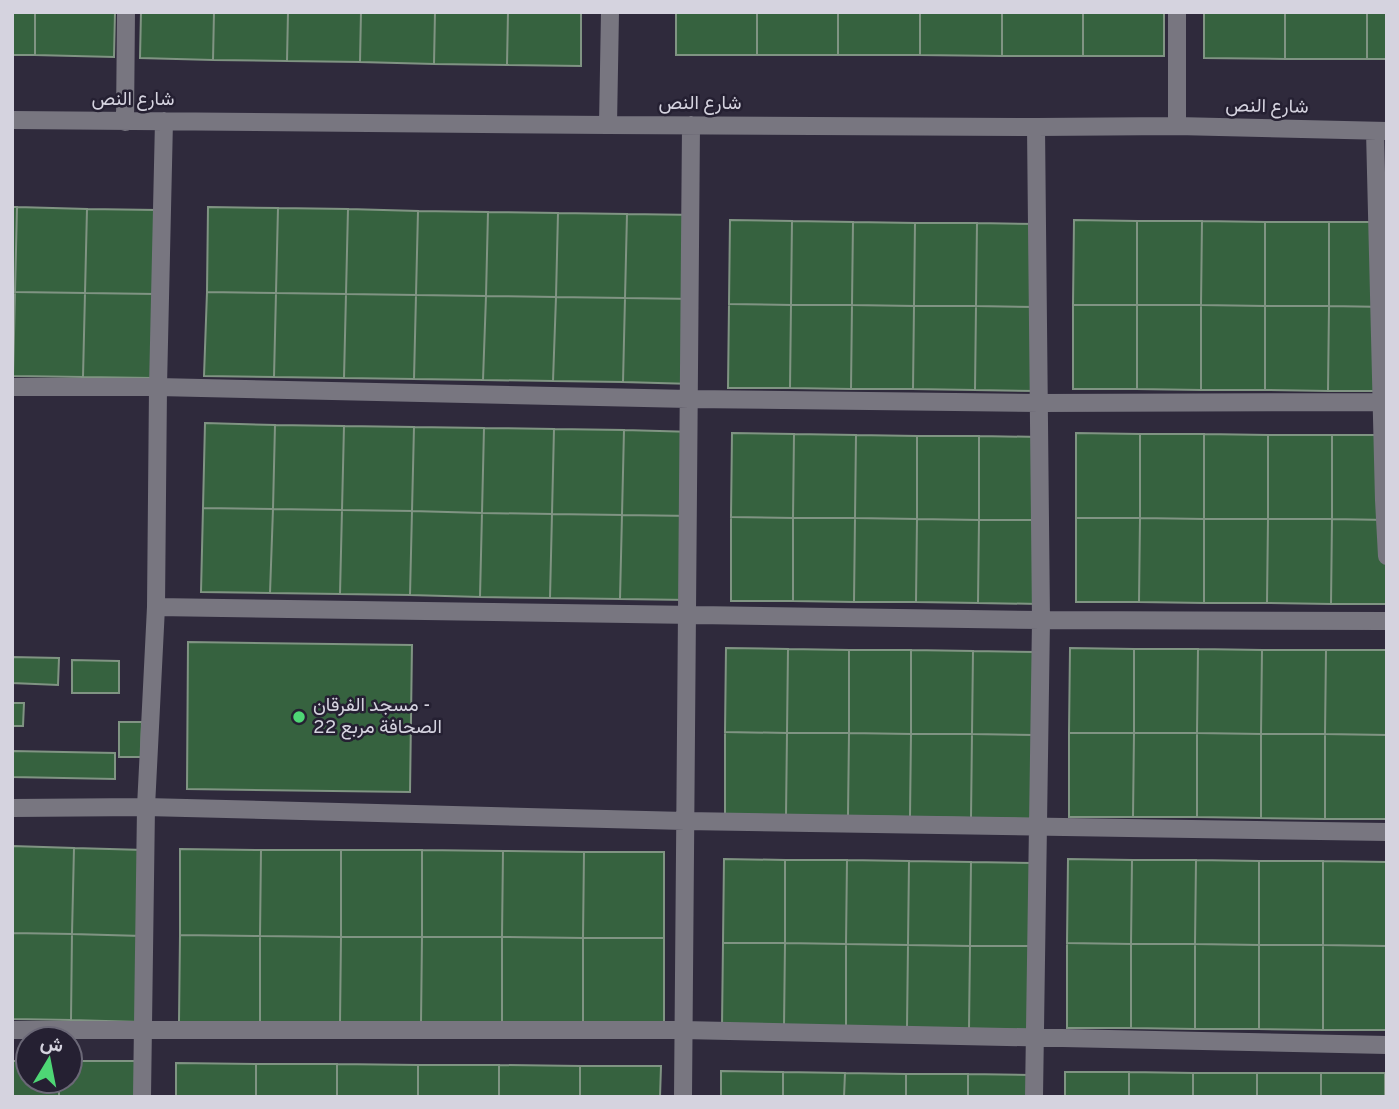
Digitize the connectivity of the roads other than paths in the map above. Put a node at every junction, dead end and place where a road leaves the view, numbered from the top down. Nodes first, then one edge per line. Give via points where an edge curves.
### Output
1 (127, 12) edge
2 (610, 12) edge
3 (1177, 12) edge
4 (12, 120) edge
5 (164, 121) junction
6 (125, 122) junction
7 (608, 125) junction
8 (691, 125) junction
9 (1177, 126) junction
10 (1036, 127) junction
11 (1381, 131) edge
12 (12, 387) edge
13 (158, 387) junction
14 (689, 399) junction
15 (1385, 402) edge
16 (1038, 403) junction
17 (1387, 556) edge
18 (156, 607) junction
19 (687, 614) junction
20 (1041, 620) junction
21 (1387, 621) edge
22 (146, 807) junction
23 (12, 808) edge
24 (685, 821) junction
25 (1037, 827) junction
26 (1387, 832) edge
27 (12, 1030) edge
28 (143, 1030) junction
29 (683, 1030) junction
30 (1035, 1037) junction
31 (1387, 1045) edge
32 (142, 1097) edge
33 (683, 1097) edge
34 (1034, 1097) edge

1 - 6 street
2 - 7 street
3 - 9 street
4 - 6 street, شارع النص
5 - 6 street, شارع النص
5 - 7 street, شارع النص
5 - 13 street
7 - 8 street, شارع النص
8 - 10 street, شارع النص
8 - 14 street
9 - 10 street, شارع النص
9 - 11 street, شارع النص
10 - 16 street
11 - 15 street
12 - 13 street
13 - 14 street
13 - 18 street
14 - 16 street
14 - 19 street
15 - 16 street
15 - 17 street
16 - 20 street
18 - 19 street
18 - 22 street
19 - 20 street
19 - 24 street
20 - 21 street
20 - 25 street
22 - 23 street
22 - 24 street
22 - 28 street
24 - 25 street
24 - 29 street
25 - 26 street
25 - 30 street
27 - 28 street
28 - 29 street
28 - 32 street
29 - 30 street
29 - 33 street
30 - 31 street
30 - 34 street

